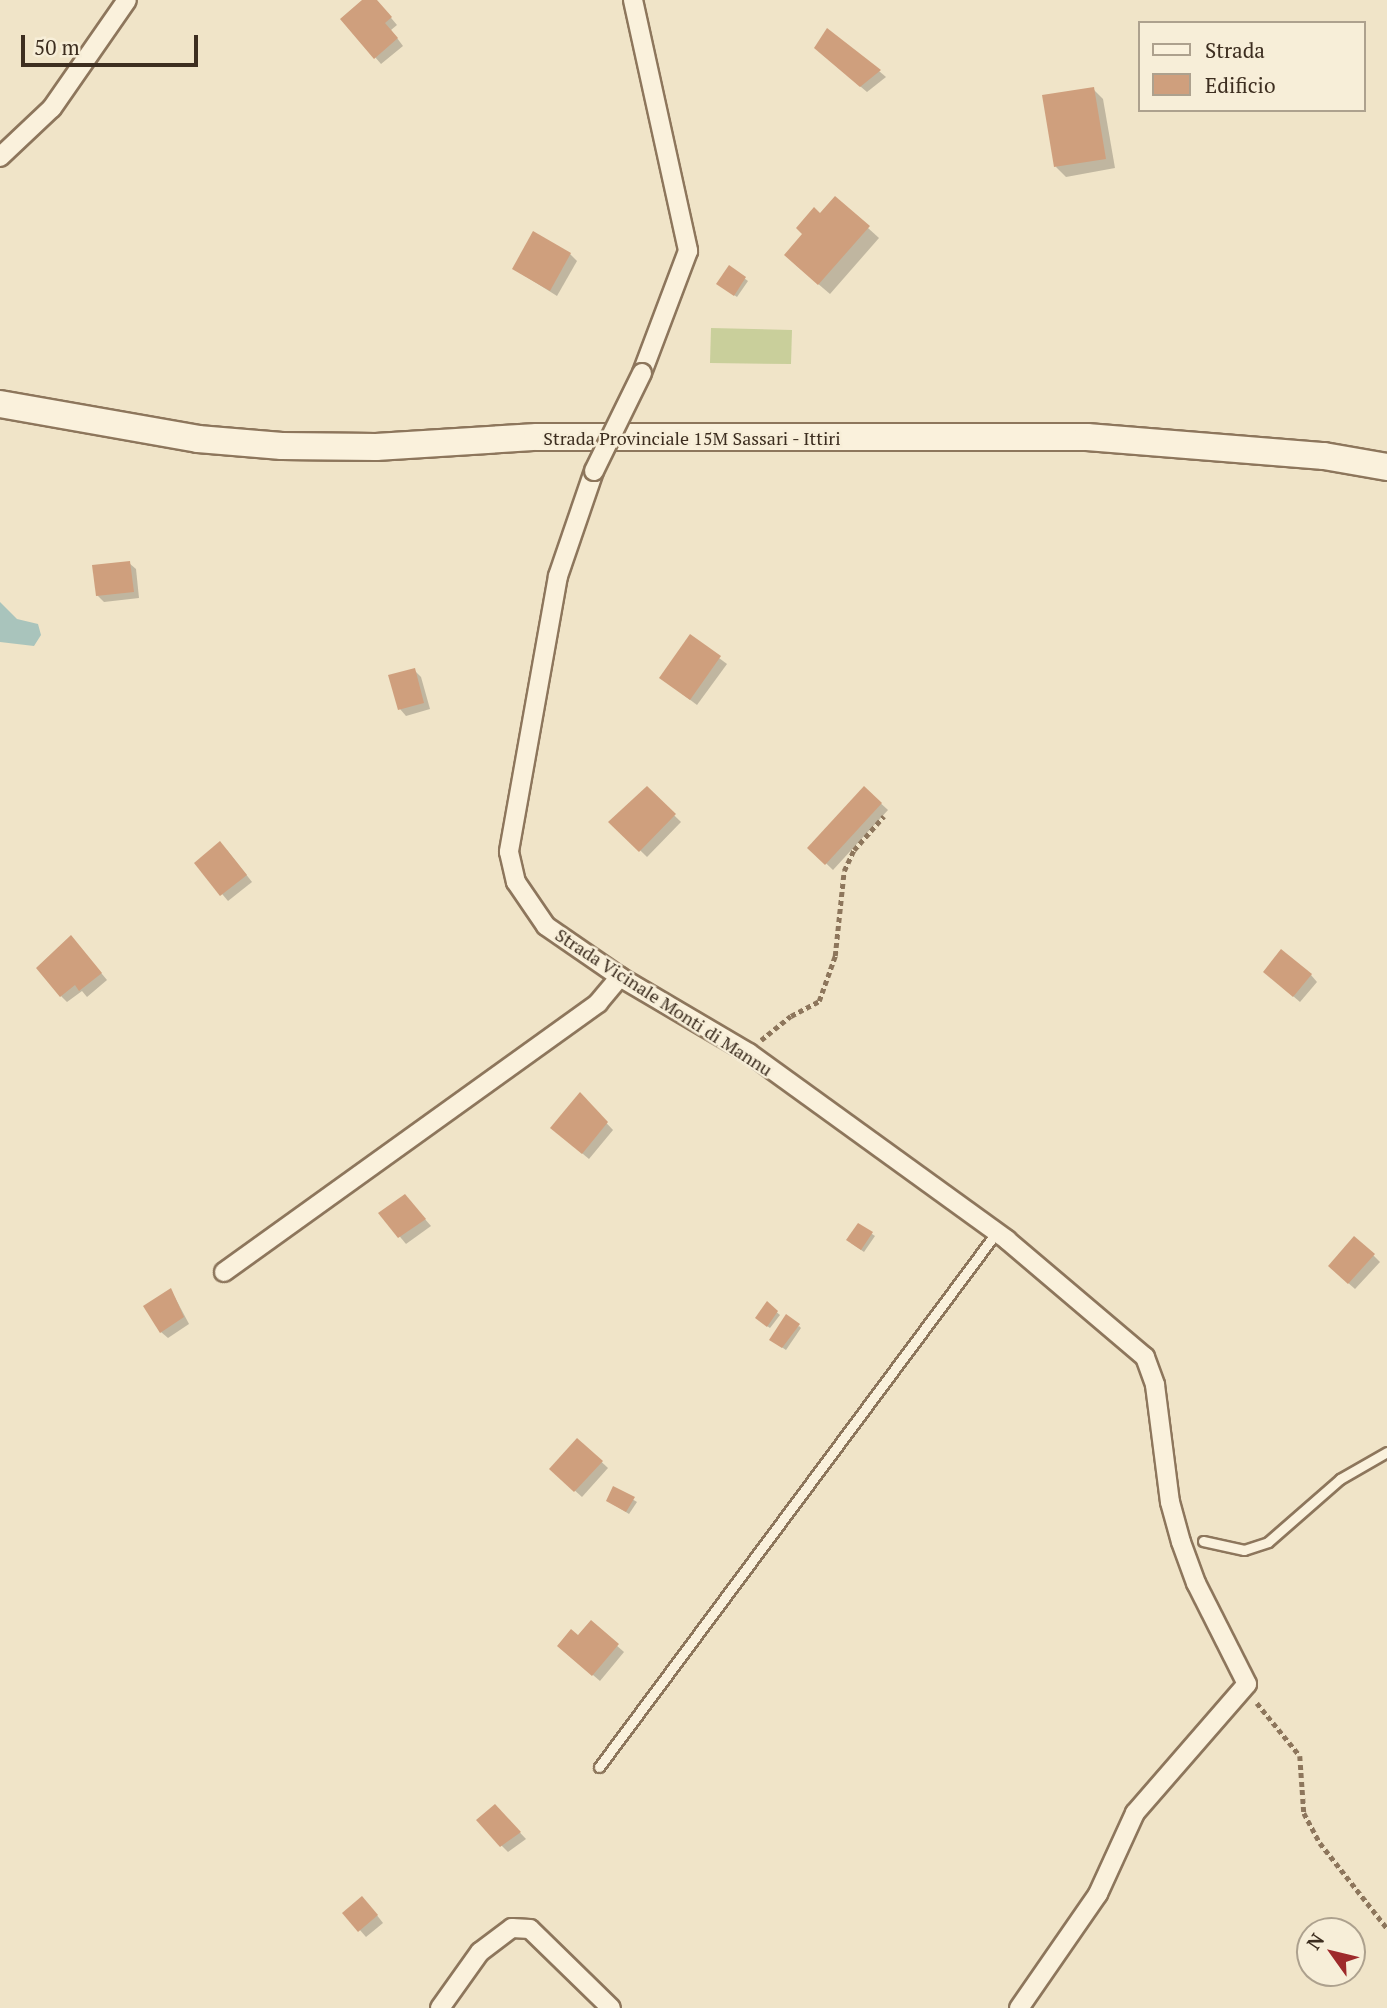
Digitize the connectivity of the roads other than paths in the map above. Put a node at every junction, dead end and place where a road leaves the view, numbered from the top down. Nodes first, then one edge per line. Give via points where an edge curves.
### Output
1 (127, 0) edge
2 (633, 0) edge
3 (0, 157) edge
4 (0, 404) edge
5 (1387, 467) edge
6 (620, 977) junction
7 (996, 1233) junction
8 (224, 1272) dead end
9 (1387, 1452) edge
10 (1203, 1541) dead end
11 (599, 1768) dead end
12 (440, 2008) edge
13 (611, 2008) edge
14 (1019, 2008) edge

1 - 3 street via 52,108
2 - 6 street, Strada Vicinale Monti di Mannu, bridge via 688,251 642,373 594,471 558,576 509,852 516,882 546,926
4 - 5 main road, Strada Provinciale 15M Sassari - Ittiri via 198,439 282,446 376,447 537,437 1087,437 1324,456
6 - 7 street, Strada Vicinale Monti di Mannu via 749,1053
6 - 8 street via 598,1003
7 - 11 lane
7 - 14 street, Strada Vicinale Monti di Mannu via 1145,1357 1155,1385 1170,1502 1181,1542 1196,1583 1247,1684 1135,1813 1098,1894
9 - 10 lane via 1340,1479 1268,1542 1244,1550
12 - 13 street via 481,1952 512,1928 530,1929

